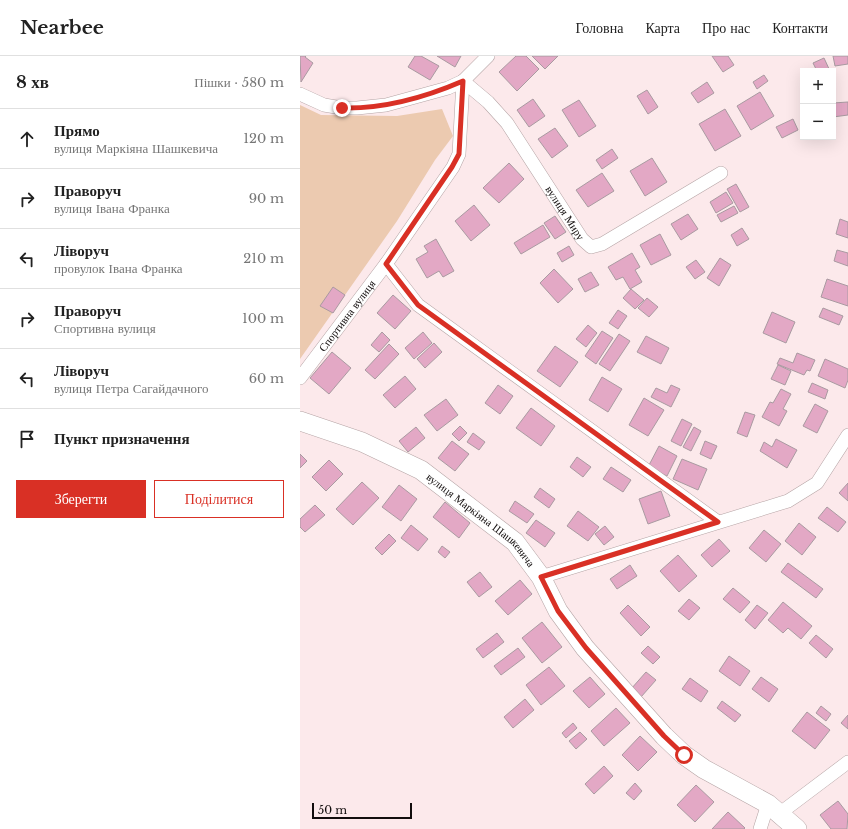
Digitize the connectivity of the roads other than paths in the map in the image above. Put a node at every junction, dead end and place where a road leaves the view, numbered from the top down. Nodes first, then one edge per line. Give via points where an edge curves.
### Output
1 (488, 56) edge
2 (463, 81) junction
3 (300, 94) edge
4 (721, 173) dead end
5 (386, 264) junction
6 (300, 378) edge
7 (300, 421) edge
8 (848, 435) edge
9 (718, 522) junction
10 (541, 577) junction
11 (848, 762) edge
12 (773, 809) junction
13 (760, 829) edge
14 (797, 829) edge

1 - 2 street
2 - 3 street via 448,88 386,104 357,108 324,105
2 - 4 street, вулиця Миру via 488,102 507,123 582,239 592,247 602,244
2 - 5 street, Спортивна вулиця via 459,154
5 - 6 street, Спортивна вулиця
5 - 9 street via 418,305
7 - 10 street, вулиця Маркіяна Шашкевича via 362,442 421,470 515,542
8 - 9 street via 818,483 788,500
9 - 10 street
10 - 12 street, вулиця Маркіяна Шашкевича via 558,611 586,648 664,736 704,769
11 - 12 street
12 - 13 street
12 - 14 street, вулиця Маркіяна Шашкевича

